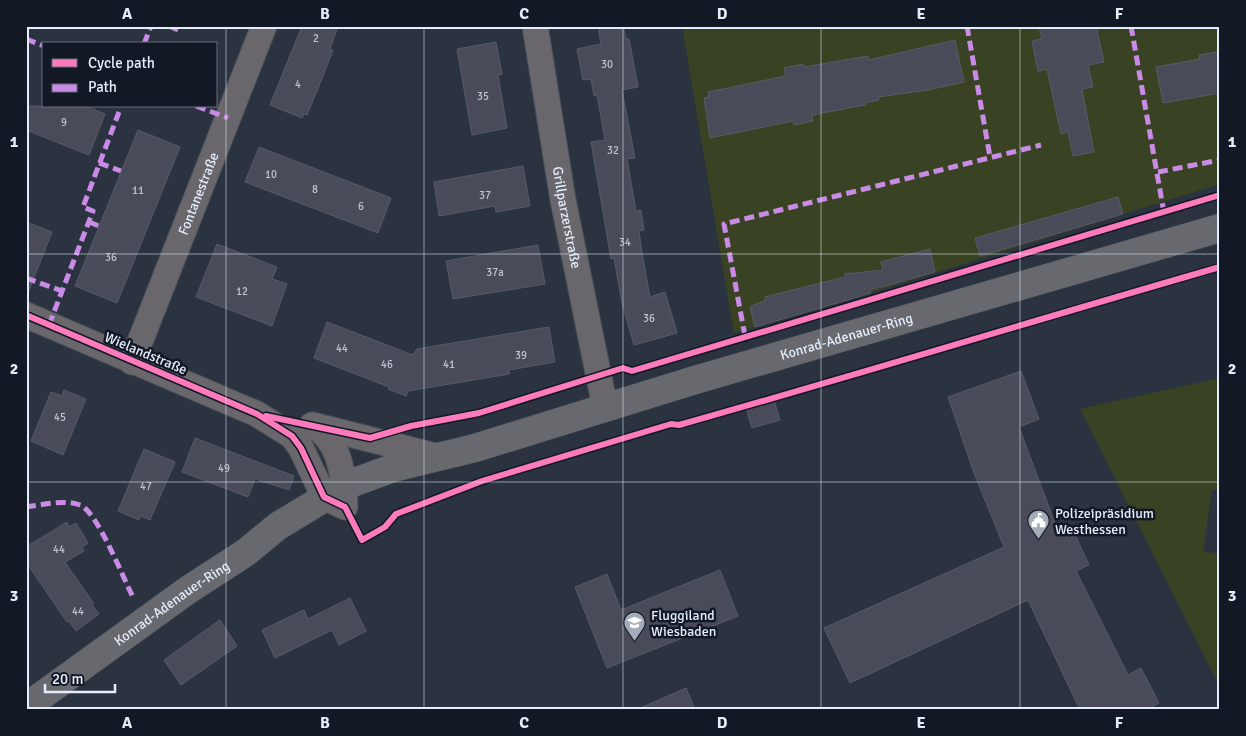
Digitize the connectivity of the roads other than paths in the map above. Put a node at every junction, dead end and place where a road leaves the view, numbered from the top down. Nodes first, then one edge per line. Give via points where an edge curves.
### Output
1 (264, 26) edge
2 (535, 26) edge
3 (1220, 228) edge
4 (26, 315) edge
5 (132, 362) junction
6 (605, 407) junction
7 (257, 414) junction
8 (312, 425) junction
9 (475, 448) junction
10 (436, 456) junction
11 (338, 497) junction
12 (26, 707) edge

1 - 5 street, Fontanestraße
2 - 6 street, Grillparzerstraße via 563,200
3 - 6 main road, Konrad-Adenauer-Ring
4 - 5 street, Wielandstraße
5 - 7 street, Wielandstraße
6 - 9 main road, Konrad-Adenauer-Ring
7 - 8 street, Wielandstraße
7 - 11 street, Wielandstraße via 280,427 297,442
8 - 10 street, Wielandstraße
8 - 11 street, Wielandstraße via 332,442
9 - 10 main road, Konrad-Adenauer-Ring
9 - 11 main road, Konrad-Adenauer-Ring via 439,470 385,489
10 - 11 main road, Konrad-Adenauer-Ring via 393,468
11 - 12 main road, Konrad-Adenauer-Ring via 293,534 245,552 188,590

